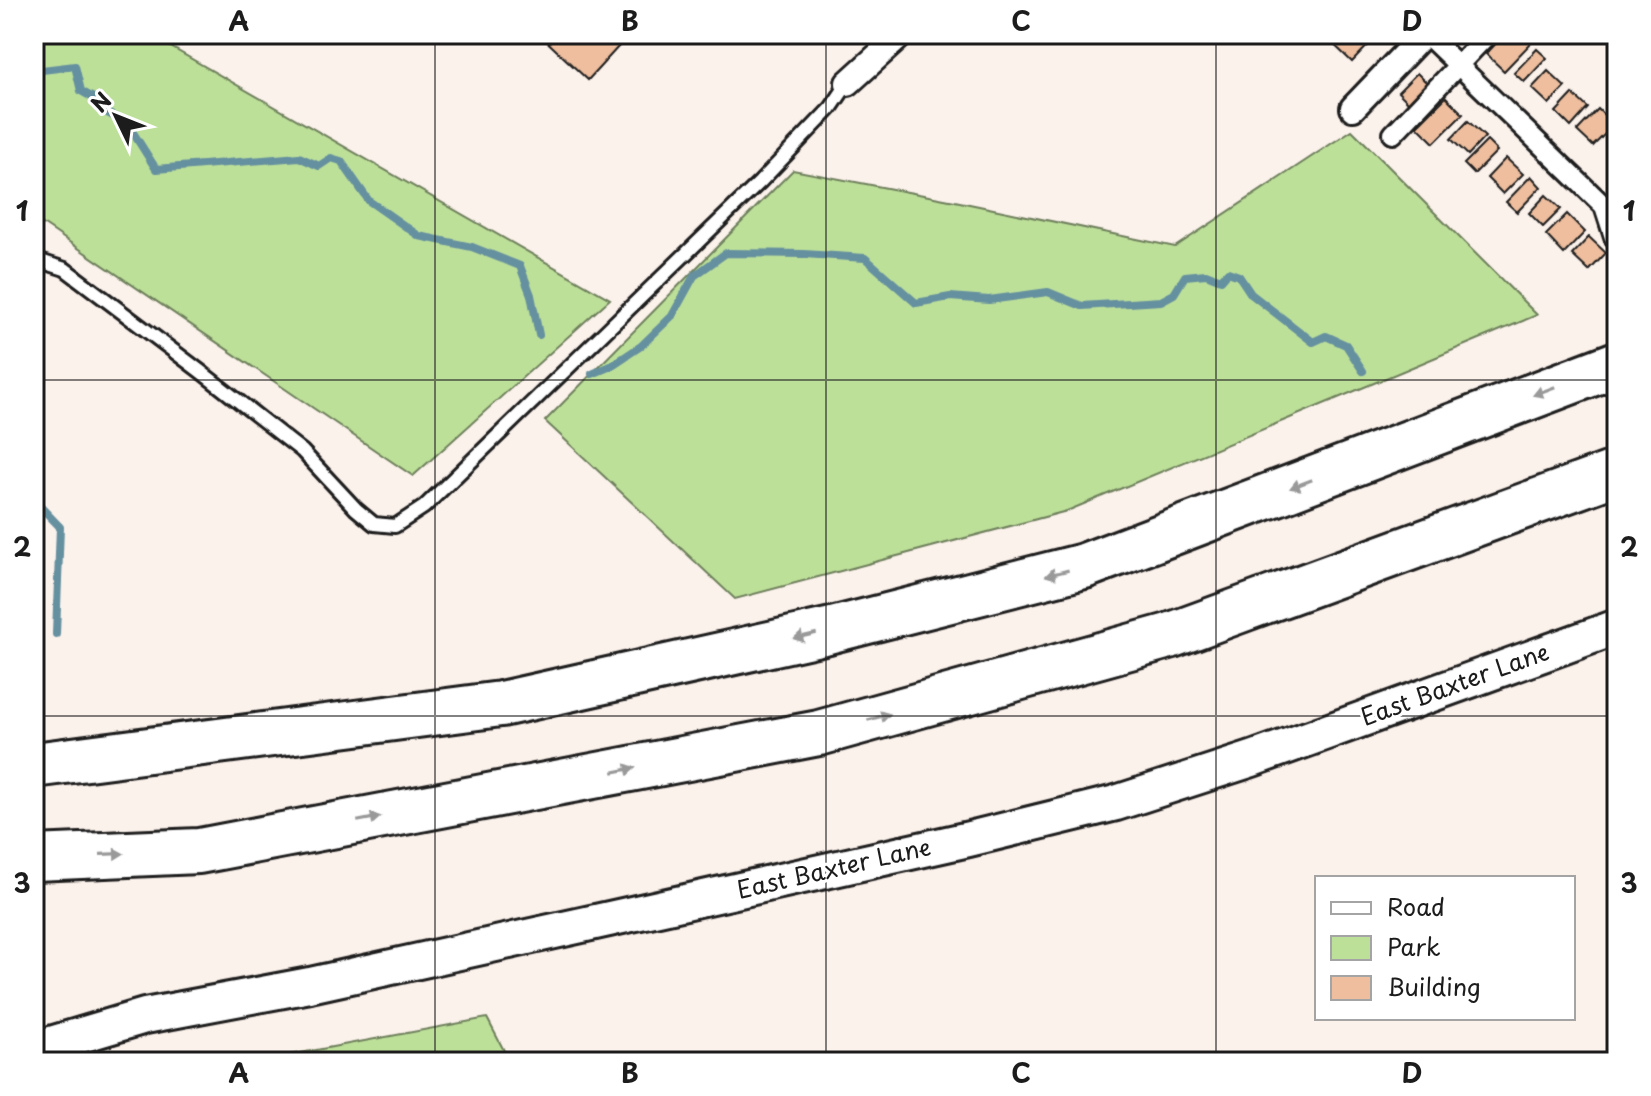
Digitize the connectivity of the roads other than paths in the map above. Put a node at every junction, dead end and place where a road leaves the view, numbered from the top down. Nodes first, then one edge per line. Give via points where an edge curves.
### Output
1 (902, 34) edge
2 (1425, 34) edge
3 (1488, 34) edge
4 (1458, 65) junction
5 (848, 83) joint
6 (1353, 108) dead end
7 (1393, 134) dead end
8 (1614, 237) dead end
9 (34, 259) edge
10 (1613, 365) edge
11 (1617, 472) edge
12 (1617, 627) edge
13 (34, 765) edge
14 (34, 858) edge
15 (34, 1049) edge

1 - 5 street
2 - 4 street
2 - 6 street
3 - 4 street
4 - 7 street
4 - 8 street via 1604,206
5 - 9 lane via 760,182 424,507 395,526 374,524 302,451 200,371 65,269
10 -> 13 highway via 1084,566 964,597 501,704
14 -> 11 highway via 199,851 819,733 1169,636
12 - 15 main road, East Baxter Lane via 1116,803 310,985 145,1016

